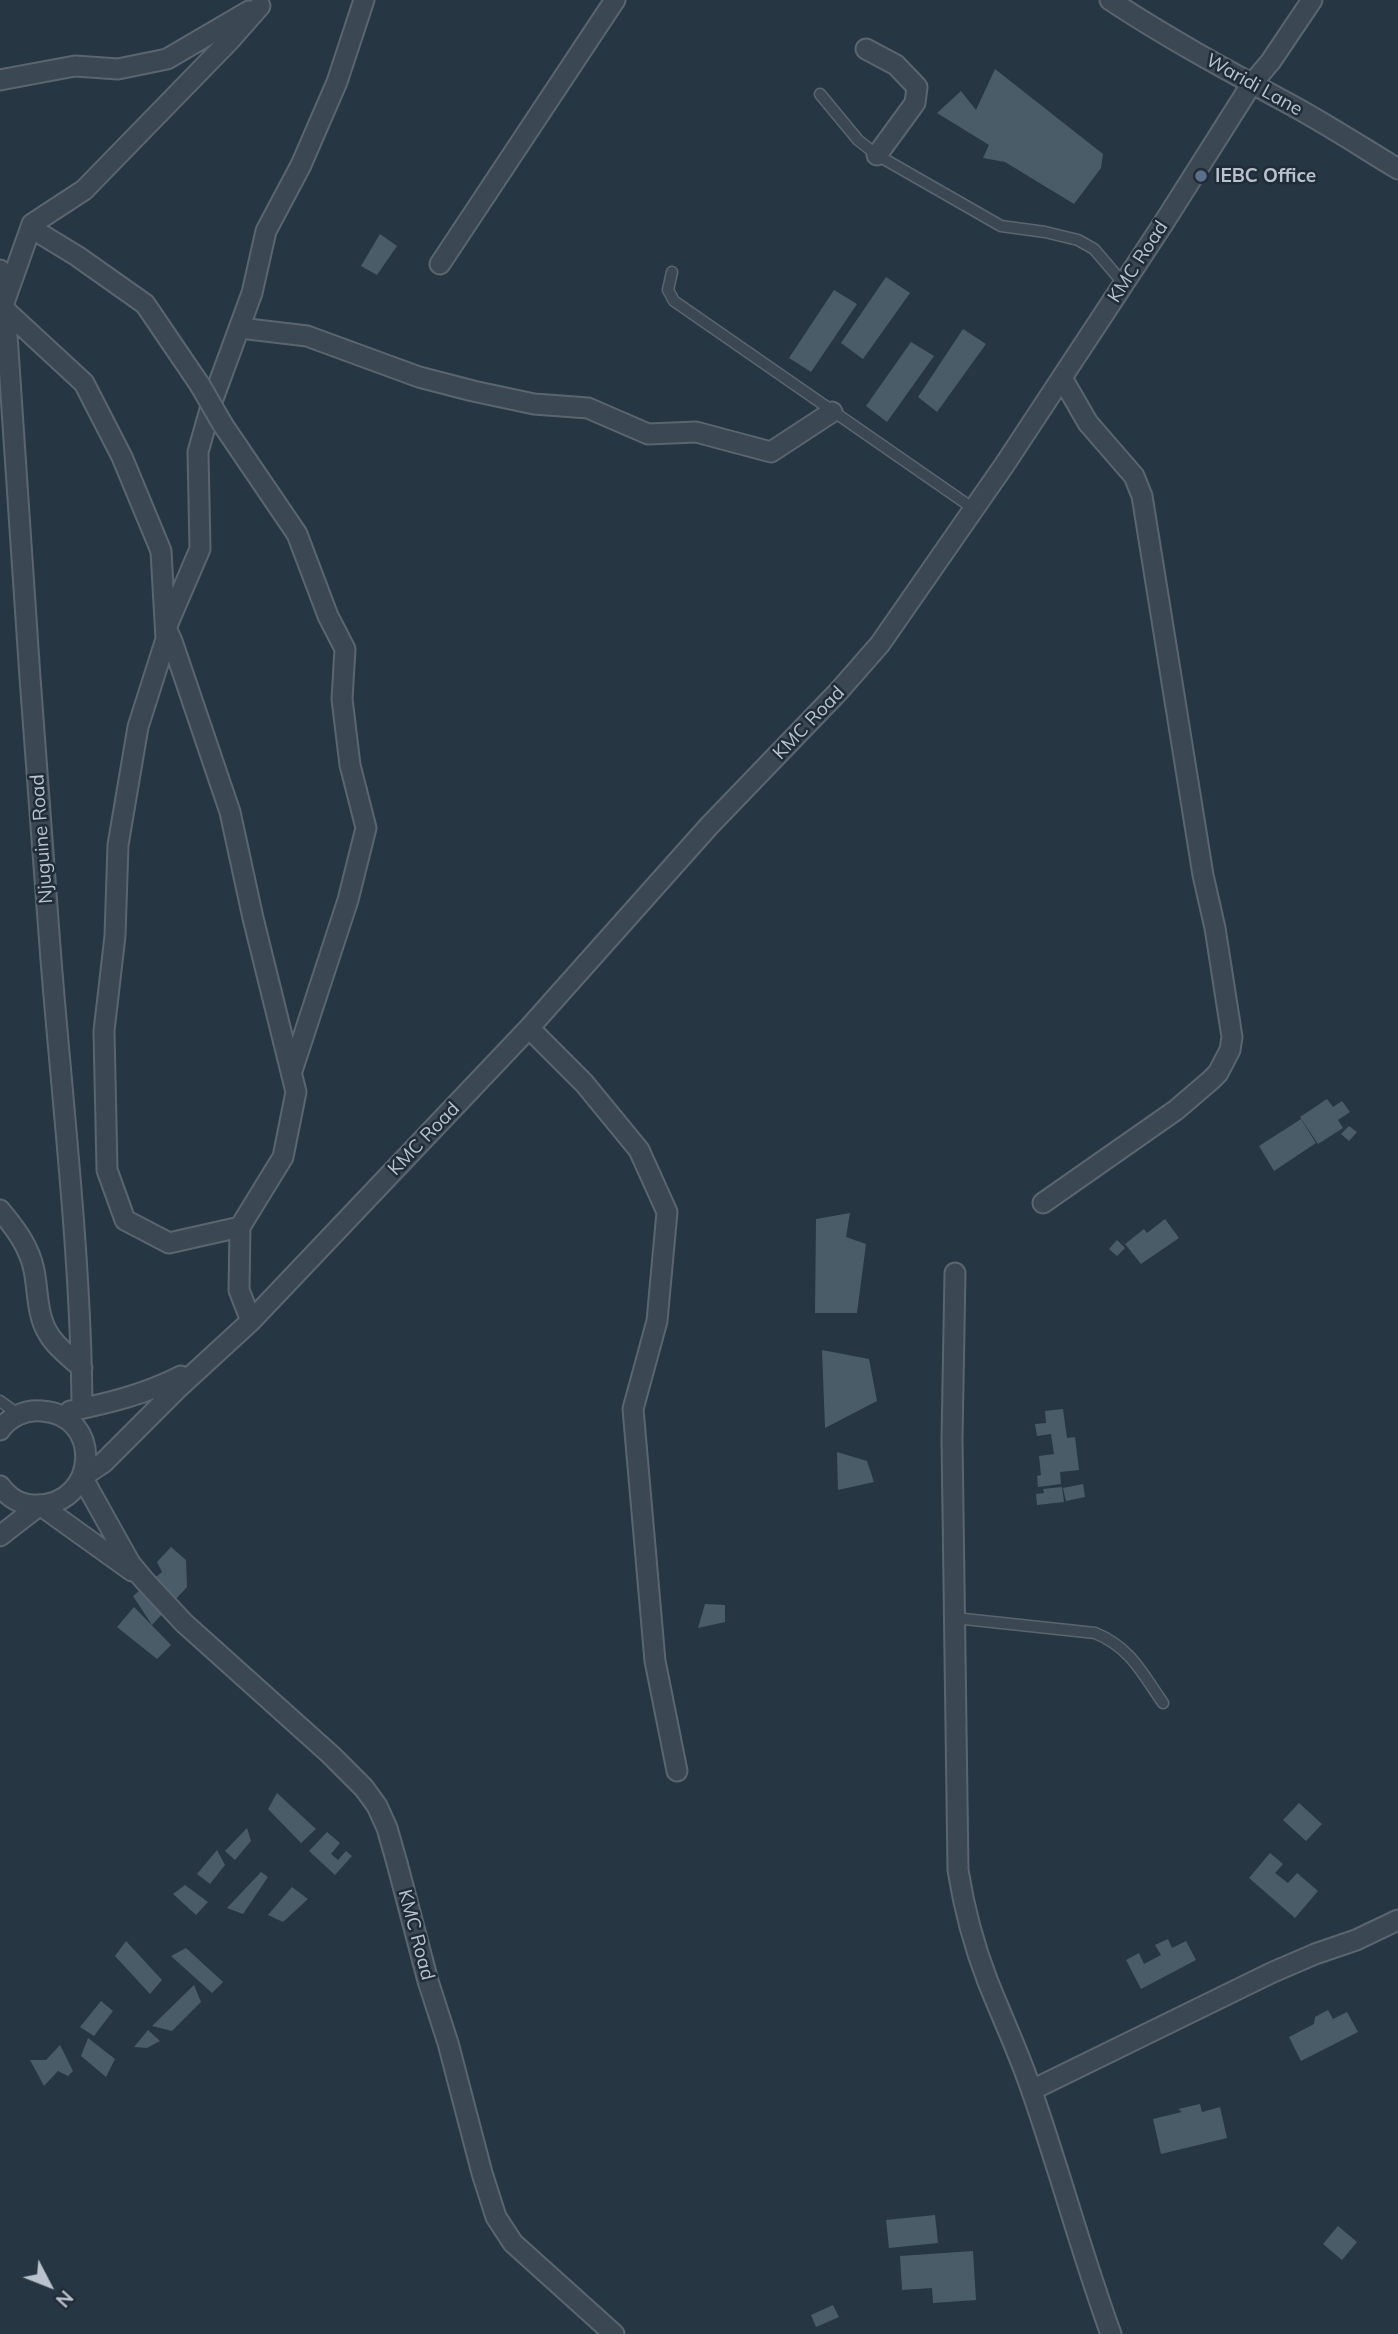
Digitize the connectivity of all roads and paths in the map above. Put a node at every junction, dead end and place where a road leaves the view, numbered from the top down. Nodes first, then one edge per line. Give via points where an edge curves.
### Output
1 (364, 0) edge
2 (615, 0) edge
3 (1110, 0) edge
4 (1312, 0) edge
5 (265, 3) edge
6 (866, 49) dead end
7 (0, 80) edge
8 (1251, 85) junction
9 (820, 94) dead end
10 (877, 155) junction
11 (1398, 169) edge
12 (31, 228) junction
13 (440, 264) dead end
14 (0, 270) edge
15 (672, 272) dead end
16 (1124, 284) junction
17 (3, 306) edge
18 (240, 328) junction
19 (1062, 378) junction
20 (832, 412) junction
21 (975, 510) junction
22 (166, 628) junction
23 (529, 1028) junction
24 (292, 1072) junction
25 (1043, 1203) dead end
26 (0, 1210) edge
27 (240, 1227) junction
28 (955, 1273) dead end
29 (251, 1321) junction
30 (204, 1363) junction
31 (82, 1368) junction
32 (0, 1401) edge
33 (82, 1408) junction
34 (46, 1411) junction
35 (18, 1414) junction
36 (0, 1430) edge
37 (82, 1477) junction
38 (0, 1486) edge
39 (40, 1505) junction
40 (0, 1536) edge
41 (144, 1580) junction
42 (956, 1618) junction
43 (1163, 1703) dead end
44 (677, 1771) dead end
45 (1398, 1920) edge
46 (1032, 2090) junction
47 (614, 2334) edge
48 (1111, 2334) edge

1 - 18 street via 337,82 266,230
2 - 13 street
3 - 8 street, Waridi Lane
4 - 8 street, KMC Road
5 - 7 street via 167,59 118,69 75,66
5 - 12 street via 84,190
6 - 10 street via 897,65 917,87 915,103
8 - 11 street, Waridi Lane
8 - 16 street, KMC Road
9 - 10 lane via 858,140
10 - 16 lane via 1001,226 1077,240 1094,250
12 - 17 street
12 - 24 street, bridge via 145,304 297,534 345,649 342,699 350,765 366,828 348,900
14 - 17 street, Njuguine Road
15 - 20 lane via 668,290 674,301
16 - 19 street, KMC Road
17 - 22 street via 84,383 122,457 161,551
17 - 31 street, Njuguine Road
18 - 20 street via 307,336 472,391 534,404 588,408 648,434 696,432 771,452
18 - 22 street via 198,452 200,549
19 - 21 street, KMC Road
19 - 25 street via 1087,423 1134,476 1142,496 1232,1037 1230,1050 1211,1080 1176,1110
20 - 21 lane
21 - 23 street, KMC Road via 880,644
22 - 24 street via 230,812
22 - 27 street via 138,727 118,845 115,936 104,1031 107,1170 125,1220 169,1243
23 - 29 street, KMC Road
23 - 44 street via 584,1083 639,1150 667,1212 657,1321 633,1409 655,1661
24 - 27 street via 296,1092 283,1157
26 - 31 street via 24,1242 47,1333
27 - 29 street via 239,1290
28 - 42 street
29 - 30 street, KMC Road
30 - 33 street, KMC Road via 159,1387
30 - 37 street, KMC Road via 103,1463
31 - 33 street, Njuguine Road
32 - 35 lane
33 - 34 street, KMC Road
34 - 35 street, KMC Road
34 - 37 street via 77,1429 85,1444
35 - 36 street
37 - 39 street via 62,1499
37 - 41 street, KMC Road
38 - 39 street, KMC Road via 19,1502
39 - 40 street
39 - 41 street, KMC Road
41 - 47 street, KMC Road via 184,1623 331,1755 377,1806 496,2217 513,2243
42 - 43 lane via 1104,1636 1130,1655
42 - 46 street via 958,1870 988,1980
45 - 46 street via 1271,1973
46 - 48 street

